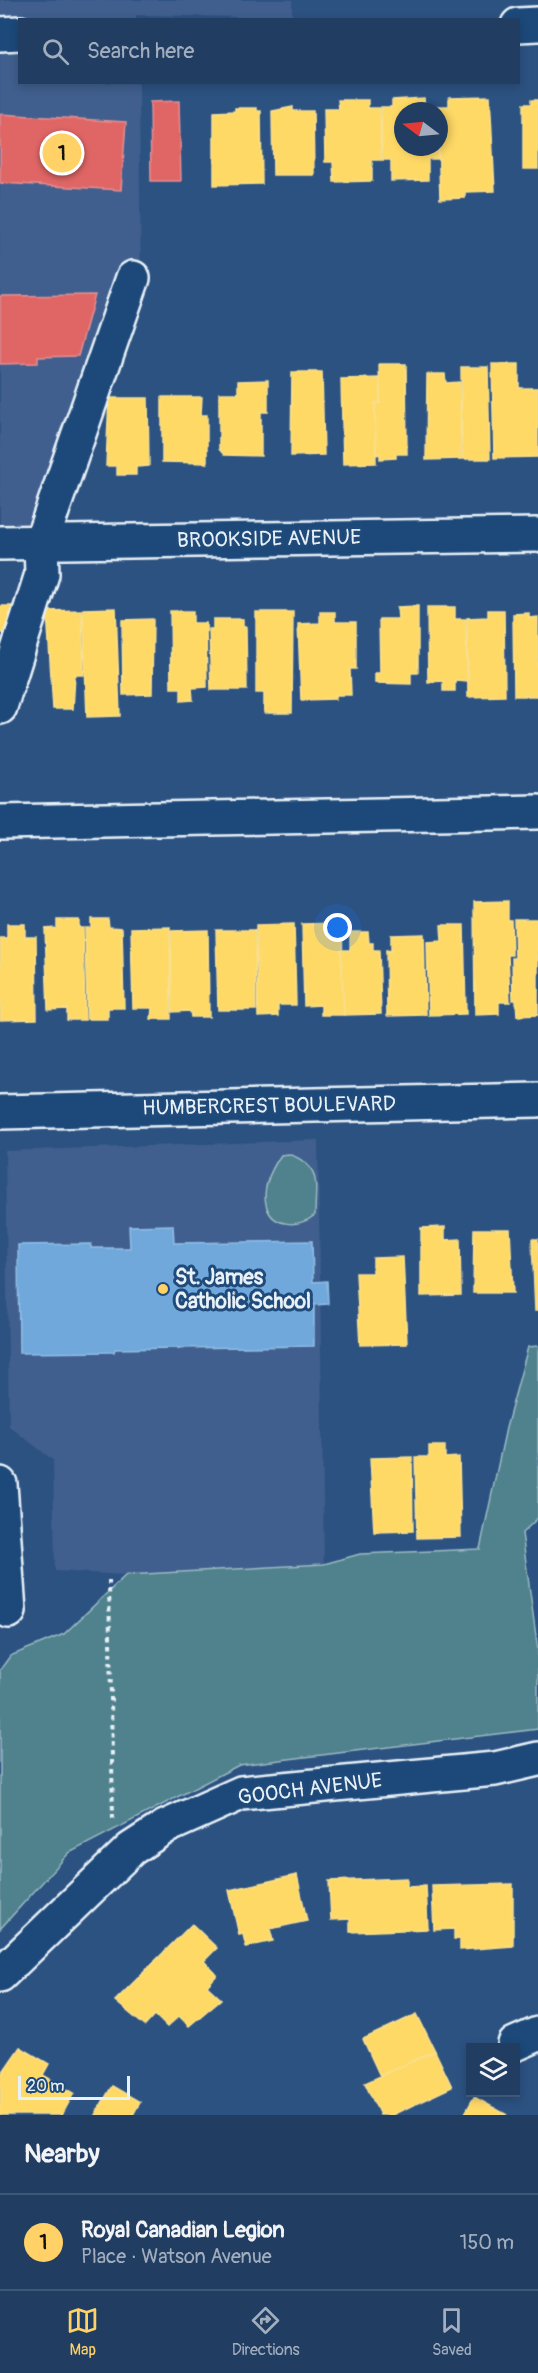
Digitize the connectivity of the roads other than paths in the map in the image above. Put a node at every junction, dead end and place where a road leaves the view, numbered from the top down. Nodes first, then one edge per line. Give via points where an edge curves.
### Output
1 (538, 24) edge
2 (520, 25) edge
3 (18, 33) edge
4 (0, 34) edge
5 (133, 278) dead end
6 (538, 535) edge
7 (0, 543) edge
8 (41, 543) junction
9 (0, 707) edge
10 (538, 812) edge
11 (0, 822) edge
12 (538, 1100) edge
13 (0, 1112) edge
14 (0, 1484) edge
15 (9, 1611) dead end
16 (538, 1759) edge
17 (0, 1975) edge

1 - 2 street
3 - 4 street
5 - 8 street
6 - 8 street, BROOKSIDE AVENUE
7 - 8 street, BROOKSIDE AVENUE
8 - 9 street via 42,574
10 - 11 street
12 - 13 street, HUMBERCREST BOULEVARD
14 - 15 street
16 - 17 street, GOOCH AVENUE via 495,1769 241,1793 165,1827 131,1849

